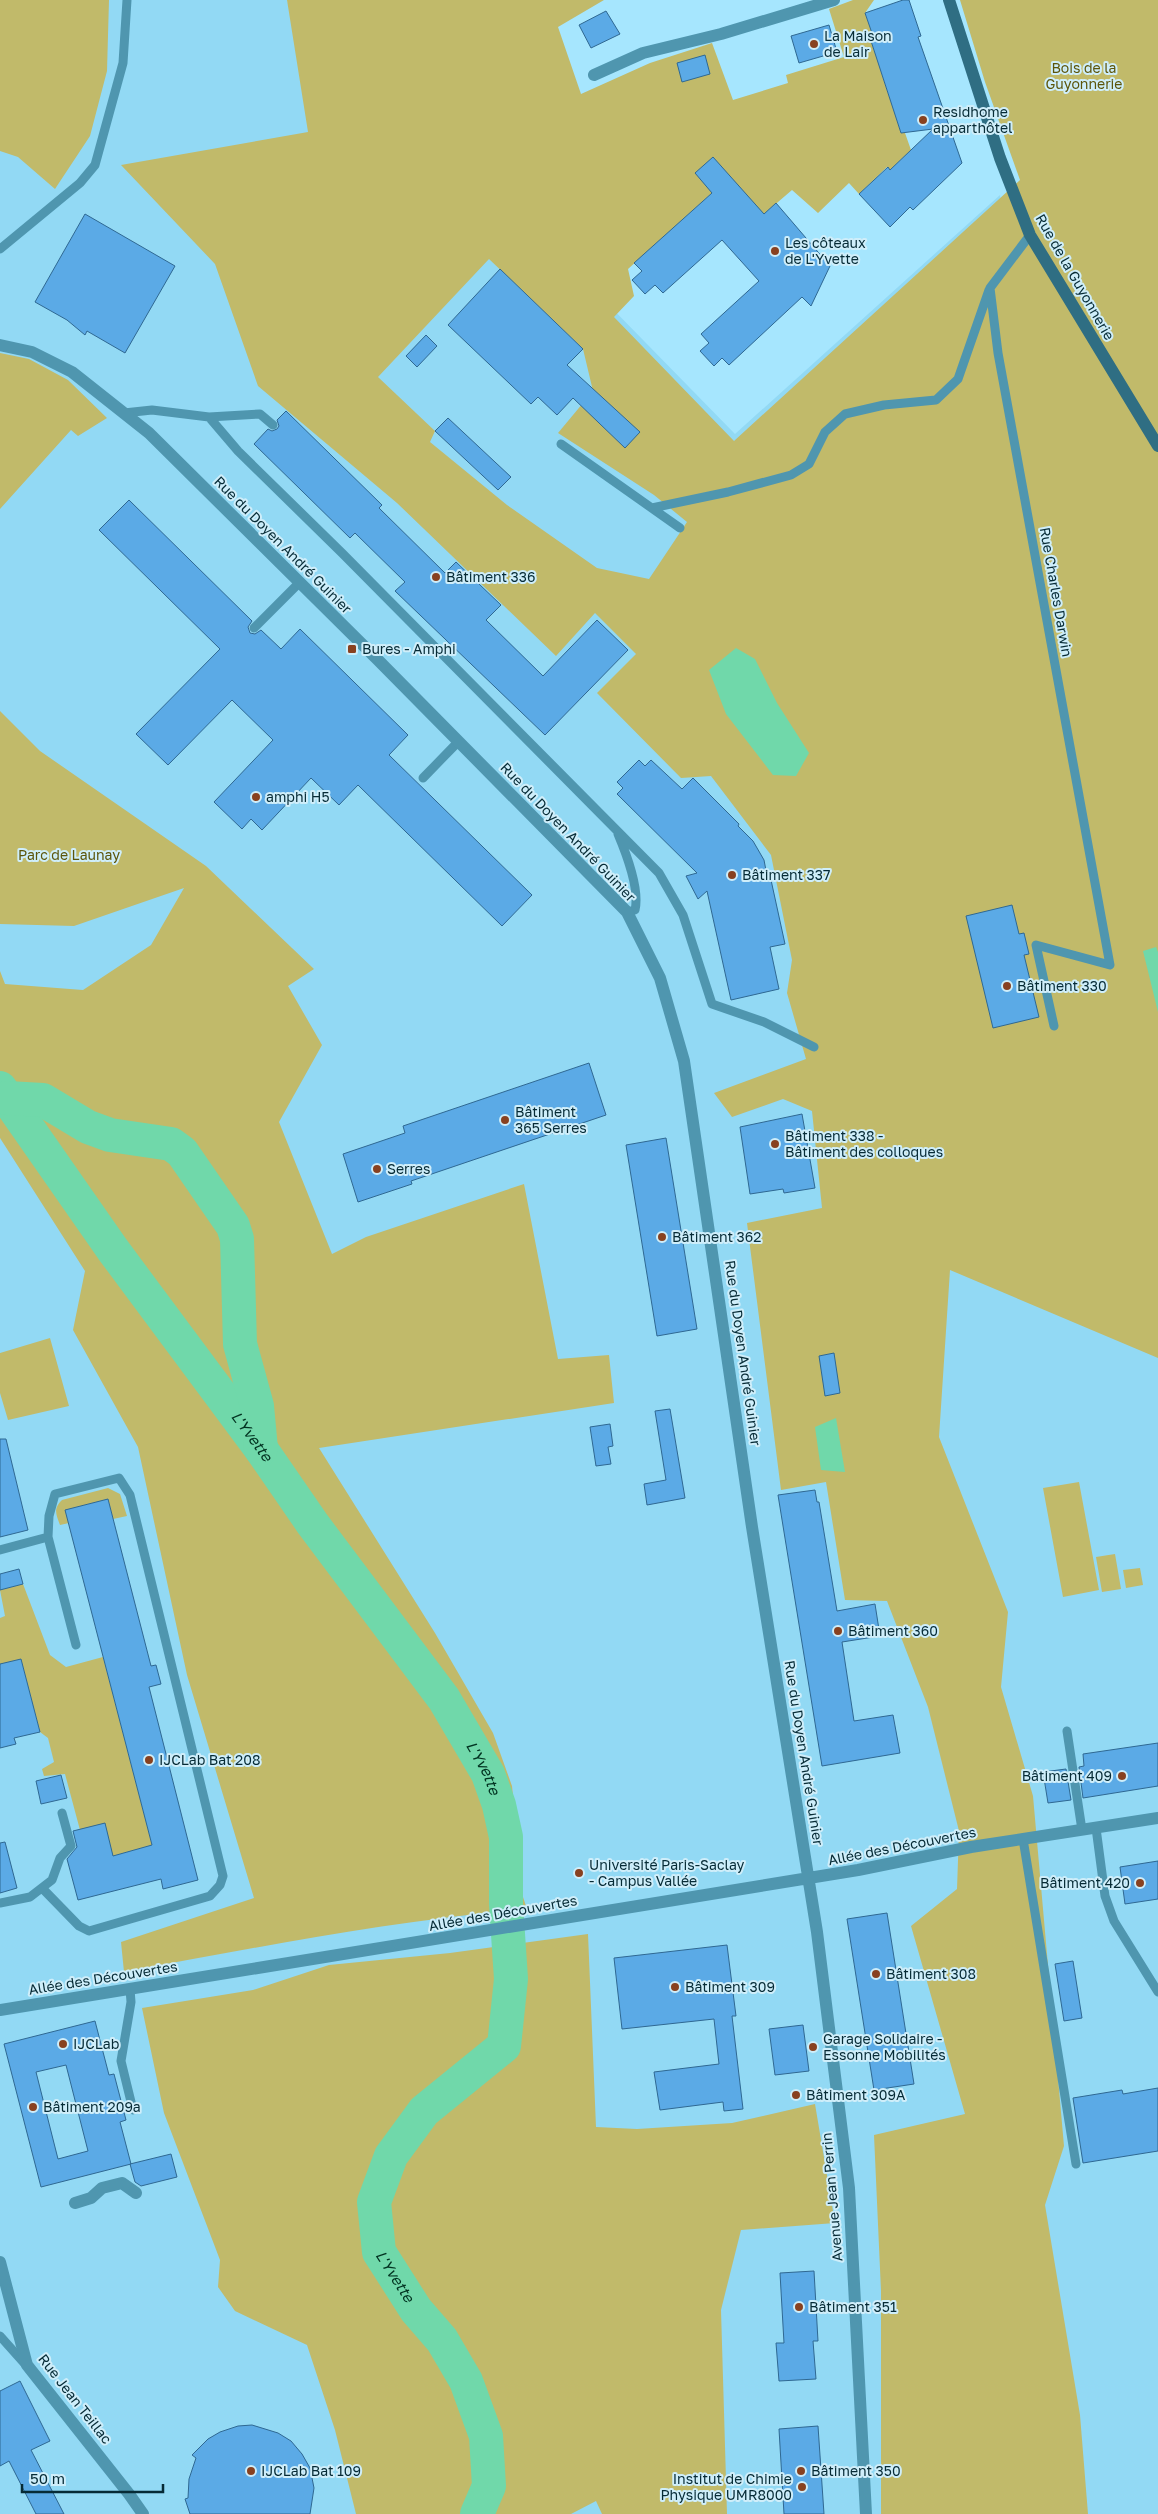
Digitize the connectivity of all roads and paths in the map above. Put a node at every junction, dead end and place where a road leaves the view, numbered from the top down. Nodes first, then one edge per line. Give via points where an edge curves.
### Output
1 (127, 0) edge
2 (834, 0) edge
3 (950, 0) edge
4 (594, 75) dead end
5 (1030, 235) junction
6 (0, 249) edge
7 (990, 288) junction
8 (0, 345) edge
9 (124, 413) junction
10 (209, 417) junction
11 (273, 425) dead end
12 (561, 444) dead end
13 (1158, 446) edge
14 (652, 508) junction
15 (680, 528) dead end
16 (298, 583) junction
17 (254, 628) dead end
18 (458, 742) junction
19 (423, 778) dead end
20 (616, 830) junction
21 (627, 912) junction
22 (1054, 1026) dead end
23 (814, 1047) dead end
24 (48, 1537) junction
25 (0, 1550) edge
26 (76, 1645) dead end
27 (1067, 1731) dead end
28 (62, 1813) dead end
29 (1158, 1818) edge
30 (1096, 1828) junction
31 (1082, 1830) junction
32 (1023, 1839) junction
33 (809, 1878) junction
34 (42, 1888) junction
35 (0, 1903) edge
36 (130, 1989) junction
37 (1158, 1992) edge
38 (0, 2010) edge
39 (133, 2110) dead end
40 (1076, 2164) dead end
41 (136, 2193) dead end
42 (75, 2203) dead end
43 (0, 2262) edge
44 (4, 2295) edge
45 (0, 2336) edge
46 (26, 2365) junction
47 (142, 2514) edge
48 (866, 2514) edge

1 - 6 lane via 123,63 95,165 80,183
2 - 4 street via 721,34 643,53
3 - 5 street, Rue de la Guyonnerie via 1000,158
5 - 7 lane
5 - 13 street, Rue de la Guyonnerie
7 - 14 lane via 958,379 936,400 884,405 845,414 825,432 809,464 791,475
7 - 22 lane, Rue Charles Darwin via 998,353 1110,965 1036,945
8 - 9 street, Rue du Doyen André Guinier via 32,352 72,372
9 - 10 lane via 152,410
9 - 16 street, Rue du Doyen André Guinier via 149,433
10 - 11 lane via 260,414
10 - 20 lane via 238,451
12 - 14 lane
14 - 15 lane
16 - 17 lane
16 - 18 street, Rue du Doyen André Guinier
18 - 19 lane
18 - 21 street, Rue du Doyen André Guinier
20 - 21 lane via 628,857 636,902 635,910
20 - 23 lane via 659,873 683,915 712,1004 764,1022
21 - 33 street, Rue du Doyen André Guinier via 660,978 684,1060
24 - 25 lane
24 - 26 lane
24 - 34 lane via 54,1494 120,1478 130,1495 223,1876 210,1896 89,1931
27 - 31 lane
28 - 34 lane via 71,1846 60,1858 52,1880
29 - 30 street, Allée des Découvertes
30 - 31 street, Allée des Découvertes
30 - 37 lane via 1106,1896 1114,1921
31 - 32 street, Allée des Découvertes
32 - 33 street, Allée des Découvertes
32 - 40 lane
33 - 36 street, Allée des Découvertes
33 - 48 street, Avenue Jean Perrin via 849,2188
34 - 35 lane via 30,1897
36 - 38 street, Allée des Découvertes
36 - 39 lane via 131,2002 121,2061
41 - 42 street via 122,2183 102,2188 91,2198
43 - 44 street, Rue Jean Teillac
44 - 46 street, Rue Jean Teillac
45 - 46 lane
46 - 47 street, Rue Jean Teillac

